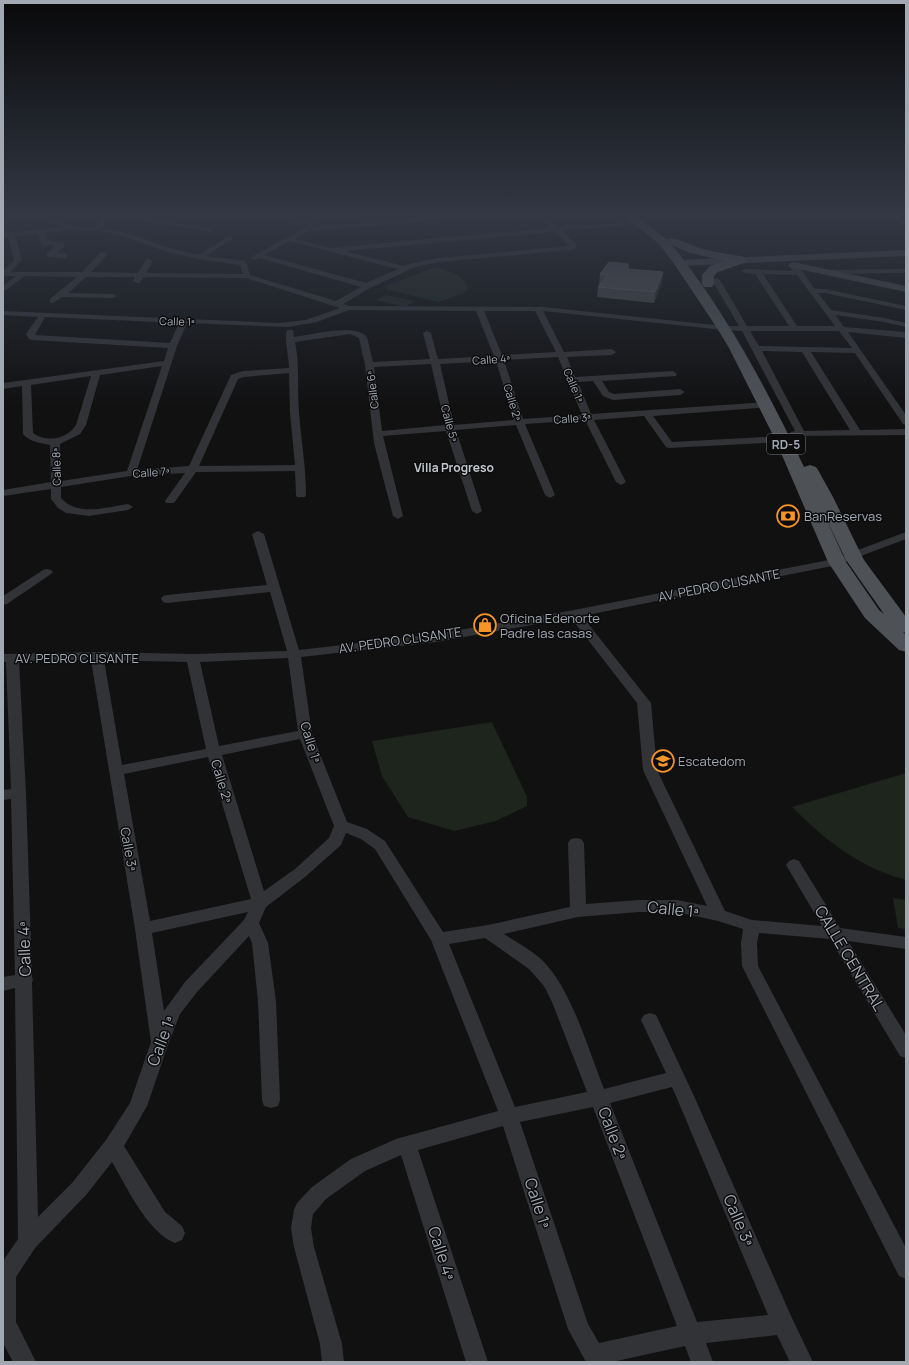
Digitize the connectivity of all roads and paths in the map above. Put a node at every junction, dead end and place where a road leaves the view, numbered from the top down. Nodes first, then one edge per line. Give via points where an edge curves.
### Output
1 (19, 278) edge
2 (81, 278) edge
3 (121, 278) edge
4 (185, 278) edge
5 (251, 278) edge
6 (337, 278) edge
7 (383, 278) edge
8 (696, 278) edge
9 (705, 278) edge
10 (710, 278) edge
11 (762, 278) edge
12 (803, 278) edge
13 (853, 278) edge
14 (139, 279) joint
15 (712, 282) junction
16 (367, 286) junction
17 (906, 289) edge
18 (3, 290) edge
19 (813, 291) junction
20 (62, 295) junction
21 (113, 296) dead end
22 (53, 301) dead end
23 (336, 304) junction
24 (348, 308) junction
25 (479, 308) junction
26 (906, 308) edge
27 (538, 309) junction
28 (829, 312) junction
29 (3, 313) edge
30 (43, 315) junction
31 (184, 322) junction
32 (294, 325) junction
33 (906, 326) edge
34 (733, 328) junction
35 (795, 329) junction
36 (842, 329) junction
37 (427, 333) dead end
38 (906, 335) edge
39 (290, 340) junction
40 (173, 346) junction
41 (756, 348) junction
42 (805, 350) junction
43 (858, 351) junction
44 (612, 352) dead end
45 (561, 354) junction
46 (499, 358) junction
47 (436, 362) junction
48 (168, 363) junction
49 (369, 365) junction
50 (292, 370) junction
51 (96, 374) junction
52 (673, 374) dead end
53 (596, 379) junction
54 (572, 380) junction
55 (26, 382) junction
56 (3, 386) edge
57 (680, 392) dead end
58 (766, 405) junction
59 (647, 413) junction
60 (588, 417) junction
61 (519, 422) junction
62 (906, 422) edge
63 (450, 427) junction
64 (906, 432) edge
65 (857, 433) junction
66 (378, 434) junction
67 (792, 435) junction
68 (55, 443) junction
69 (300, 468) junction
70 (193, 469) junction
71 (131, 473) junction
72 (621, 482) dead end
73 (56, 483) junction
74 (3, 493) edge
75 (301, 495) dead end
76 (550, 495) dead end
77 (170, 501) dead end
78 (128, 507) dead end
79 (477, 511) dead end
80 (398, 516) dead end
81 (258, 534) dead end
82 (906, 534) edge
83 (852, 556) junction
84 (837, 562) junction
85 (47, 572) dead end
86 (274, 588) junction
87 (168, 599) dead end
88 (3, 601) edge
89 (574, 614) junction
90 (906, 627) edge
91 (906, 646) edge
92 (294, 654) junction
93 (97, 656) junction
94 (7, 658) edge
95 (193, 658) junction
96 (305, 734) junction
97 (214, 753) junction
98 (116, 771) junction
99 (11, 794) edge
100 (341, 826) junction
101 (576, 843) dead end
102 (794, 865) dead end
103 (260, 903) junction
104 (578, 910) junction
105 (719, 915) junction
106 (251, 923) junction
107 (752, 926) junction
108 (143, 929) junction
109 (488, 931) junction
110 (834, 933) junction
111 (439, 939) junction
112 (906, 943) edge
113 (25, 980) junction
114 (3, 984) edge
115 (650, 1020) dead end
116 (160, 1042) junction
117 (906, 1051) edge
118 (676, 1078) junction
119 (599, 1098) junction
120 (271, 1100) dead end
121 (509, 1116) junction
122 (407, 1145) junction
123 (112, 1146) junction
124 (175, 1233) dead end
125 (28, 1241) junction
126 (906, 1269) edge
127 (4, 1274) edge
128 (783, 1324) junction
129 (690, 1334) junction
130 (593, 1358) edge
131 (25, 1362) edge
132 (332, 1362) edge
133 (477, 1362) edge
134 (702, 1362) edge
135 (802, 1362) edge

1 - 18 street
2 - 20 street
3 - 14 street
4 - 14 street
5 - 23 street
6 - 16 street
7 - 16 street
8 - 34 main road, RD-5
9 - 15 main road, RD-5
10 - 15 main road
11 - 35 street
12 - 19 street
13 - 17 main road
15 - 34 main road, RD-5
16 - 23 street
19 - 26 street via 825,291
19 - 28 street
20 - 21 street
20 - 22 street
23 - 24 street
24 - 25 street
24 - 32 street, Calle 1ª via 323,318
25 - 27 street
25 - 46 street, Calle 2ª
27 - 34 street
27 - 45 street, Calle 1ª
28 - 33 street
28 - 36 street
29 - 30 street, Calle 1ª
30 - 31 street, Calle 1ª
30 - 40 street via 30,334 32,337
31 - 32 street, Calle 1ª
31 - 40 street
32 - 39 street via 290,332
34 - 35 street
34 - 41 street
34 - 58 main road, RD-5
34 - 67 main road, RD-5
35 - 36 street
36 - 38 street
36 - 43 street
37 - 47 street, Calle 5ª
39 - 49 street, Calle 6ª via 350,332 358,334 363,337
39 - 50 street
40 - 48 street
41 - 42 street
41 - 67 street
42 - 43 street
42 - 65 street
43 - 62 street
44 - 45 street, Calle 4ª
45 - 46 street, Calle 4ª
45 - 54 street, Calle 1ª
46 - 47 street, Calle 4ª
46 - 61 street, Calle 2ª
47 - 49 street, Calle 4ª
47 - 63 street, Calle 5ª
48 - 51 street
48 - 71 street
49 - 66 street, Calle 6ª
50 - 69 street
50 - 70 street via 234,377
51 - 55 street
51 - 68 street, Calle 8ª via 77,432
52 - 53 street
53 - 54 street
53 - 57 street via 606,394 613,397
54 - 60 street, Calle 1ª
55 - 56 street
55 - 68 street via 28,434 33,438
58 - 59 street, Calle 3ª
58 - 67 main road, RD-5
59 - 60 street, Calle 3ª
59 - 67 street via 669,445
60 - 61 street, Calle 3ª
60 - 72 street, Calle 1ª
61 - 63 street, Calle 3ª
61 - 76 street, Calle 2ª
63 - 66 street, Calle 3ª
63 - 79 street, Calle 5ª
64 - 65 street
65 - 67 street
66 - 80 street, Calle 6ª
67 - 83 main road, RD-5 via 826,497
67 - 84 main road, RD-5 via 810,498
68 - 73 street, Calle 8ª
69 - 70 street, Calle 7ª
69 - 75 street
70 - 71 street, Calle 7ª
70 - 77 street
71 - 73 street, Calle 7ª
73 - 74 street, Calle 7ª
73 - 78 street, Calle 8ª via 56,499 66,510 88,512
81 - 86 street, Calle 1ª
82 - 83 street, AV. PEDRO CLISANTE
83 - 84 street, AV. PEDRO CLISANTE
83 - 90 main road, RD-5 via 898,620
84 - 89 street, AV. PEDRO CLISANTE
84 - 91 main road, RD-5 via 872,614
85 - 88 street
86 - 87 street
86 - 92 street, Calle 1ª
89 - 92 street, AV. PEDRO CLISANTE via 470,630 436,638
89 - 105 street via 644,703 650,770
92 - 95 street, AV. PEDRO CLISANTE
92 - 96 street, Calle 1ª
93 - 94 street, AV. PEDRO CLISANTE
93 - 95 street, AV. PEDRO CLISANTE
93 - 98 street, Calle 3ª
94 - 99 street, Calle 4ª
95 - 97 street, Calle 2ª
96 - 97 street
96 - 100 street, Calle 1ª
97 - 98 street
97 - 103 street, Calle 2ª
98 - 108 street, Calle 3ª
99 - 113 street, Calle 4ª
100 - 103 street, Calle 1ª via 336,841 300,873
100 - 111 street, Calle 1ª via 369,835 380,845
101 - 104 street
102 - 110 street, CALLE CENTRAL
103 - 106 street, Calle 1ª
103 - 108 street
104 - 105 street, Calle 1ª via 678,906
104 - 109 street, Calle 1ª
105 - 107 street, Calle 1ª
106 - 116 street, Calle 1ª via 191,987 173,1011
106 - 120 street via 260,943 267,1001
107 - 110 street, Calle 1ª
107 - 126 street via 749,943 750,966
108 - 116 street, Calle 3ª
109 - 111 street, Calle 1ª
109 - 119 street, Calle 2ª via 535,964 550,981 561,1002
110 - 112 street, Calle 1ª
110 - 117 street, CALLE CENTRAL
111 - 121 street, Calle 1ª
113 - 114 street
113 - 125 street, Calle 4ª
115 - 118 street, Calle 3ª
116 - 123 street, Calle 1ª via 138,1106
118 - 119 street
118 - 128 street, Calle 3ª
119 - 121 street
119 - 129 street, Calle 2ª
121 - 122 street
121 - 130 street, Calle 1ª via 579,1329
122 - 132 street via 358,1165 319,1193 304,1210 301,1228 304,1247 331,1344
122 - 133 street, Calle 4ª
123 - 124 street via 158,1219
123 - 125 street, Calle 1ª via 79,1189
125 - 127 street, Calle 1ª
127 - 131 street via 5,1324
128 - 129 street
128 - 135 street, Calle 3ª
129 - 130 street
129 - 134 street, Calle 2ª

